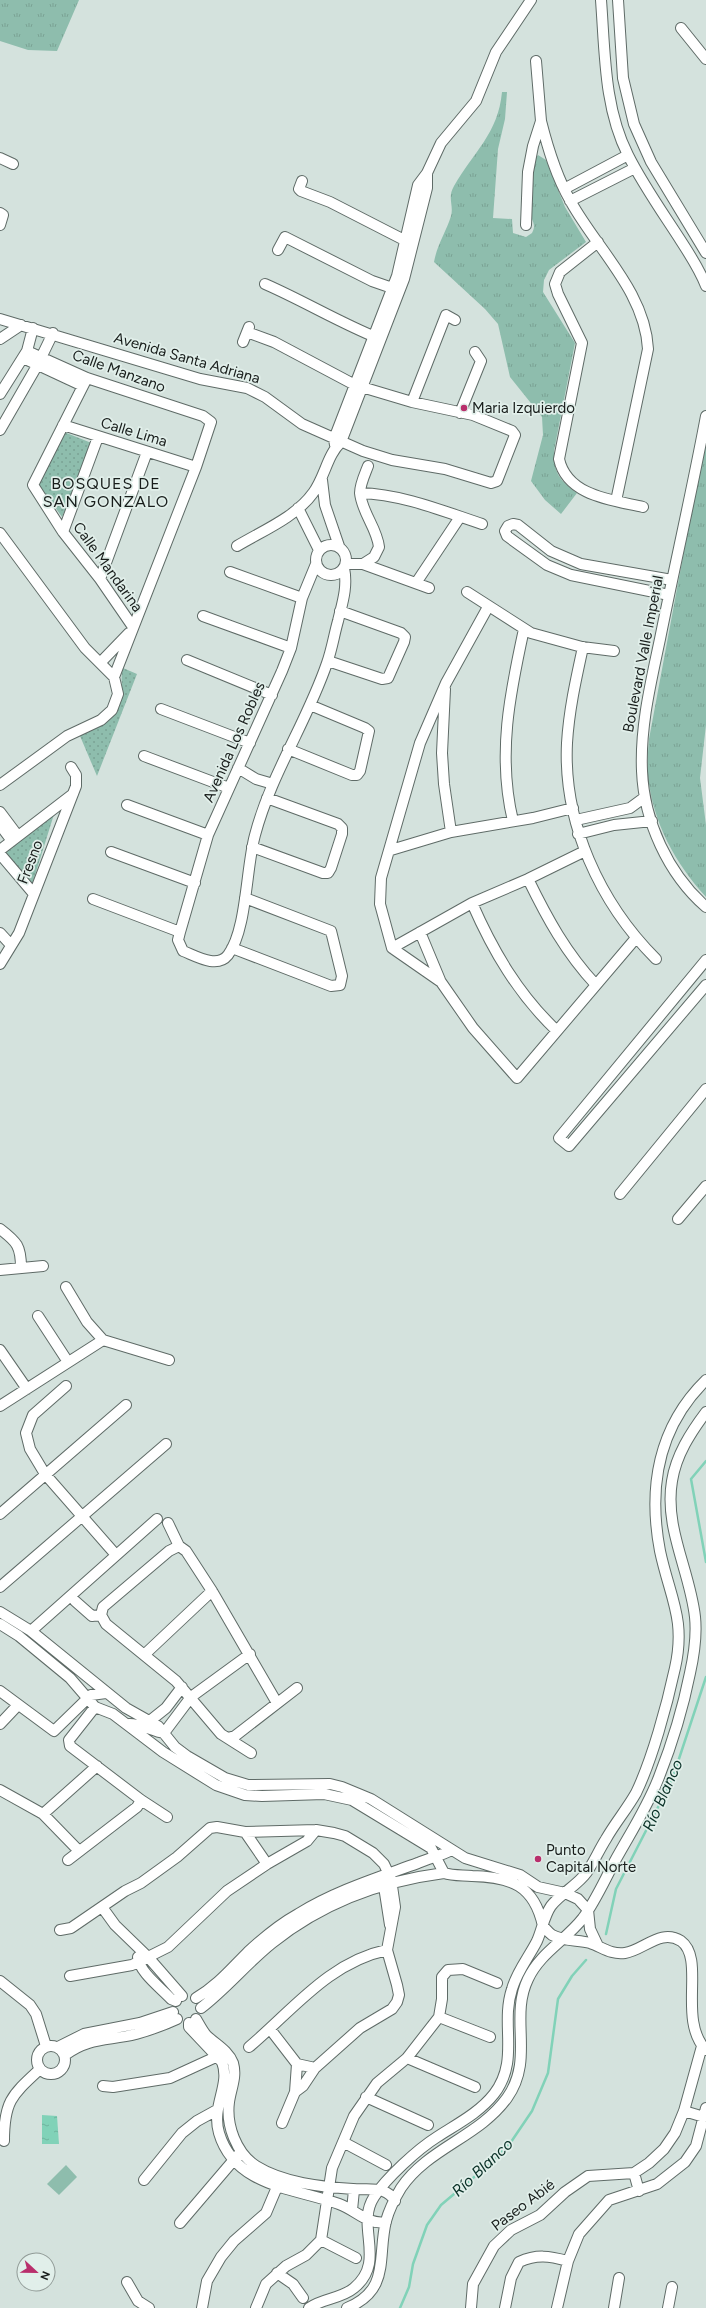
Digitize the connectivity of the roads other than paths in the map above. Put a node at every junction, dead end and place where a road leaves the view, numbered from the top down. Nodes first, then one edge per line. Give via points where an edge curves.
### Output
1 (531, 0) edge
2 (601, 0) edge
3 (618, 0) edge
4 (681, 28) dead end
5 (706, 59) edge
6 (536, 61) dead end
7 (623, 78) junction
8 (607, 80) junction
9 (541, 121) junction
10 (628, 155) junction
11 (0, 158) edge
12 (616, 161) junction
13 (13, 164) dead end
14 (635, 168) junction
15 (600, 170) junction
16 (624, 174) junction
17 (302, 180) dead end
18 (607, 182) junction
19 (564, 189) junction
20 (570, 201) junction
21 (0, 213) edge
22 (0, 225) edge
23 (526, 225) dead end
24 (598, 242) junction
25 (410, 244) junction
26 (278, 250) dead end
27 (706, 252) edge
28 (265, 282) dead end
29 (706, 286) edge
30 (396, 290) junction
31 (0, 319) edge
32 (455, 320) dead end
33 (21, 324) junction
34 (33, 328) junction
35 (52, 333) junction
36 (378, 338) junction
37 (0, 339) edge
38 (243, 342) dead end
39 (475, 352) dead end
40 (25, 354) junction
41 (40, 361) junction
42 (85, 382) junction
43 (359, 386) junction
44 (0, 394) edge
45 (412, 402) junction
46 (460, 413) junction
47 (706, 416) edge
48 (63, 425) junction
49 (0, 430) edge
50 (98, 437) junction
51 (337, 443) junction
52 (147, 452) junction
53 (368, 466) dead end
54 (196, 467) junction
55 (322, 480) junction
56 (360, 493) junction
57 (616, 501) junction
58 (643, 507) dead end
59 (298, 508) junction
60 (460, 517) junction
61 (482, 524) dead end
62 (63, 532) junction
63 (0, 533) edge
64 (237, 546) dead end
65 (339, 546) junction
66 (319, 550) junction
67 (316, 564) junction
68 (363, 564) junction
69 (345, 566) junction
70 (230, 572) dead end
71 (100, 579) junction
72 (672, 580) junction
73 (416, 583) junction
74 (429, 588) dead end
75 (467, 592) dead end
76 (669, 595) junction
77 (302, 598) junction
78 (488, 607) junction
79 (340, 611) junction
80 (203, 616) dead end
81 (132, 628) junction
82 (524, 629) junction
83 (583, 647) junction
84 (291, 648) junction
85 (614, 651) dead end
86 (187, 660) dead end
87 (328, 661) junction
88 (100, 663) junction
89 (114, 677) junction
90 (446, 683) junction
91 (272, 695) junction
92 (310, 705) junction
93 (161, 709) dead end
94 (250, 743) junction
95 (288, 749) junction
96 (144, 756) dead end
97 (71, 767) dead end
98 (238, 768) junction
99 (273, 784) junction
100 (0, 785) edge
101 (229, 788) junction
102 (73, 794) junction
103 (645, 797) junction
104 (267, 798) junction
105 (127, 804) dead end
106 (573, 808) junction
107 (0, 812) edge
108 (576, 820) junction
109 (512, 821) junction
110 (652, 821) junction
111 (0, 825) edge
112 (451, 832) junction
113 (578, 834) junction
114 (208, 835) junction
115 (15, 838) junction
116 (252, 847) junction
117 (0, 850) edge
118 (391, 850) junction
119 (585, 851) junction
120 (110, 852) dead end
121 (0, 854) edge
122 (528, 879) junction
123 (195, 883) junction
124 (34, 894) junction
125 (245, 898) junction
126 (93, 899) dead end
127 (472, 903) junction
128 (706, 907) edge
129 (180, 932) junction
130 (420, 932) junction
131 (0, 933) edge
132 (636, 938) junction
133 (11, 946) junction
134 (232, 948) junction
135 (392, 948) junction
136 (656, 958) dead end
137 (706, 960) edge
138 (0, 964) edge
139 (441, 982) junction
140 (596, 985) junction
141 (706, 985) edge
142 (557, 1031) junction
143 (640, 1039) junction
144 (650, 1050) junction
145 (706, 1089) edge
146 (702, 1102) edge
147 (706, 1186) edge
148 (620, 1194) dead end
149 (678, 1219) dead end
150 (0, 1229) edge
151 (42, 1266) dead end
152 (21, 1268) junction
153 (0, 1270) edge
154 (66, 1287) dead end
155 (38, 1316) dead end
156 (103, 1340) junction
157 (0, 1350) edge
158 (169, 1360) dead end
159 (68, 1362) junction
160 (706, 1380) edge
161 (66, 1386) dead end
162 (27, 1389) junction
163 (126, 1405) dead end
164 (0, 1406) edge
165 (706, 1412) edge
166 (166, 1444) dead end
167 (45, 1474) junction
168 (0, 1514) edge
169 (83, 1516) junction
170 (157, 1519) dead end
171 (168, 1523) dead end
172 (179, 1546) junction
173 (678, 1548) junction
174 (661, 1552) junction
175 (116, 1555) junction
176 (0, 1587) edge
177 (212, 1591) junction
178 (75, 1602) dead end
179 (0, 1612) edge
180 (101, 1615) junction
181 (0, 1624) edge
182 (31, 1630) junction
183 (250, 1654) junction
184 (144, 1655) junction
185 (674, 1672) junction
186 (690, 1675) junction
187 (182, 1687) junction
188 (297, 1688) dead end
189 (0, 1691) edge
190 (106, 1693) junction
191 (191, 1697) junction
192 (86, 1699) junction
193 (277, 1703) junction
194 (18, 1705) junction
195 (95, 1707) junction
196 (166, 1708) junction
197 (70, 1716) junction
198 (176, 1716) junction
199 (151, 1720) junction
200 (0, 1724) edge
201 (80, 1724) junction
202 (128, 1724) junction
203 (164, 1732) junction
204 (228, 1738) junction
205 (251, 1753) dead end
206 (96, 1766) junction
207 (0, 1790) edge
208 (140, 1800) junction
209 (43, 1814) junction
210 (167, 1817) dead end
211 (316, 1830) junction
212 (245, 1832) junction
213 (423, 1842) junction
214 (452, 1850) junction
215 (79, 1851) junction
216 (437, 1858) junction
217 (465, 1858) junction
218 (68, 1860) dead end
219 (420, 1862) junction
220 (267, 1864) junction
221 (444, 1873) junction
222 (421, 1876) junction
223 (459, 1876) junction
224 (387, 1880) junction
225 (565, 1893) junction
226 (102, 1907) junction
227 (588, 1910) junction
228 (543, 1926) junction
229 (60, 1930) dead end
230 (563, 1939) junction
231 (598, 1946) junction
232 (137, 1948) junction
233 (387, 1950) junction
234 (148, 1957) junction
235 (138, 1962) junction
236 (70, 1976) dead end
237 (0, 1981) edge
238 (497, 1983) dead end
239 (196, 1998) junction
240 (179, 1999) junction
241 (201, 2008) junction
242 (175, 2015) junction
243 (439, 2018) junction
244 (193, 2021) junction
245 (270, 2029) junction
246 (490, 2037) dead end
247 (46, 2046) junction
248 (58, 2047) junction
249 (249, 2047) dead end
250 (704, 2048) edge
251 (65, 2055) junction
252 (218, 2056) junction
253 (407, 2058) junction
254 (297, 2064) junction
255 (40, 2068) junction
256 (315, 2068) junction
257 (103, 2086) dead end
258 (475, 2087) dead end
259 (295, 2092) junction
260 (366, 2097) junction
261 (217, 2110) junction
262 (684, 2112) junction
263 (705, 2112) edge
264 (282, 2123) dead end
265 (428, 2125) dead end
266 (4, 2141) dead end
267 (343, 2142) junction
268 (241, 2152) junction
269 (233, 2159) junction
270 (386, 2165) dead end
271 (634, 2173) junction
272 (144, 2180) dead end
273 (277, 2187) junction
274 (330, 2187) junction
275 (354, 2190) junction
276 (379, 2190) junction
277 (639, 2191) junction
278 (328, 2200) junction
279 (395, 2201) junction
280 (352, 2210) junction
281 (367, 2220) junction
282 (386, 2222) junction
283 (180, 2223) dead end
284 (321, 2240) junction
285 (356, 2258) dead end
286 (568, 2261) junction
287 (277, 2273) junction
288 (619, 2278) dead end
289 (127, 2282) dead end
290 (672, 2287) dead end
291 (303, 2298) dead end
292 (138, 2305) edge
293 (149, 2308) edge
294 (202, 2308) edge
295 (256, 2308) edge
296 (309, 2308) edge
297 (347, 2308) edge
298 (471, 2308) edge
299 (506, 2308) edge
300 (557, 2308) edge
301 (614, 2308) edge
302 (668, 2308) edge

1 - 25 street via 496,52 476,101 441,143 427,173 427,188
2 - 8 street
3 - 7 street
4 - 5 street
6 - 9 street
7 - 8 street
7 - 27 street via 634,124 648,156
8 - 10 street via 612,108
9 - 19 street
9 - 23 street via 532,146 528,172
10 - 12 street
10 - 14 street
11 - 13 street
12 - 15 street
12 - 16 street via 617,170
14 - 16 street
14 - 29 street via 690,255
15 - 18 street
15 - 19 street
16 - 18 street
17 - 25 street via 299,189 301,191 330,202
18 - 20 street
19 - 20 street
20 - 24 street
21 - 22 street via 3,215
24 - 57 street via 635,300 647,332 648,349
24 - 57 street via 560,272 555,284 582,343 559,458 562,470 571,481 585,491
25 - 30 street
26 - 30 street via 285,237 359,275
28 - 36 street
30 - 36 street
31 - 33 street, Avenida Santa Adriana
32 - 45 street via 446,315
33 - 34 street, Avenida Santa Adriana
33 - 37 street
34 - 35 street, Avenida Santa Adriana
34 - 40 street
35 - 41 street
35 - 51 street, Avenida Santa Adriana via 200,378 247,388 265,397 302,424
36 - 43 street
38 - 43 street via 248,329
39 - 46 street via 481,361
40 - 41 street, Calle Manzano
40 - 44 street
41 - 42 street, Calle Manzano
41 - 49 street
42 - 48 street, Calle Mandarina
42 - 54 street, Calle Manzano via 203,416 211,422
43 - 45 street
43 - 51 street
45 - 46 street
46 - 51 street, Avenida Santa Adriana via 514,432 515,436 495,483 445,469 385,458
47 - 72 street, Boulevard Valle Imperial via 691,500
48 - 50 street, Calle Lima
48 - 62 street, Calle Mandarina via 33,485
50 - 52 street, Calle Lima
50 - 62 street
51 - 55 street
52 - 54 street, Calle Lima
52 - 71 street
53 - 56 street
54 - 81 street
55 - 59 street
55 - 65 street via 325,506
56 - 60 street via 373,493 416,502
56 - 68 street via 379,547 374,557
57 - 58 street
59 - 64 street
59 - 66 street
60 - 61 street
60 - 73 street
62 - 71 street, Calle Mandarina
63 - 88 street via 85,648
65 - 66 street via 328,545
65 - 69 street via 344,552
66 - 67 street
67 - 69 street via 326,574 336,574
67 - 77 street, Avenida Los Robles
68 - 69 street
68 - 73 street
69 - 79 street via 346,585
70 - 77 street
71 - 81 street, Calle Mandarina
72 - 76 street, Boulevard Valle Imperial
72 - 76 street via 581,564 551,551 518,525 508,526 505,531 507,536 535,558 560,571
73 - 74 street
75 - 78 street
76 - 103 street, Boulevard Valle Imperial via 644,723 642,771
77 - 84 street, Avenida Los Robles
78 - 82 street
78 - 90 street
79 - 87 street
79 - 87 street via 401,633 405,637 404,642 388,678 382,679
80 - 84 street
81 - 88 street
81 - 89 street
82 - 83 street
82 - 109 street via 508,707 505,739 506,790
83 - 85 street
83 - 106 street via 569,717 567,744 567,774
84 - 91 street, Avenida Los Robles
86 - 91 street
87 - 92 street
88 - 89 street
89 - 100 street via 118,694 112,710 101,720 67,736
90 - 112 street via 442,753
90 - 118 street via 420,743
91 - 94 street, Avenida Los Robles
92 - 95 street
92 - 95 street via 369,731 360,771 357,776 352,775
93 - 94 street
94 - 98 street, Avenida Los Robles
95 - 99 street
96 - 101 street
97 - 102 street, Fresno via 76,779
98 - 99 street via 256,779
98 - 101 street, Avenida Los Robles
99 - 104 street
101 - 114 street, Avenida Los Robles
102 - 115 street
102 - 124 street, Fresno
103 - 108 street via 630,808
103 - 110 street, Boulevard Valle Imperial
104 - 116 street
104 - 116 street via 338,824 342,828 331,868 328,873 323,873
105 - 114 street
106 - 108 street
106 - 109 street
107 - 115 street, Fresno
108 - 113 street
109 - 112 street
110 - 113 street via 614,825
110 - 128 street, Boulevard Valle Imperial via 671,866
111 - 115 street, Fresno
112 - 118 street
113 - 119 street
114 - 123 street, Avenida Los Robles
115 - 117 street
116 - 125 street
118 - 135 street via 381,878 380,904
119 - 122 street
119 - 132 street via 613,907
120 - 123 street
121 - 124 street
122 - 127 street
122 - 140 street via 562,944
123 - 129 street, Avenida Los Robles
124 - 133 street, Fresno
125 - 134 street
125 - 134 street via 331,932 342,976 340,984 332,986
126 - 129 street
127 - 130 street
127 - 142 street via 501,963 535,1010
129 - 134 street via 178,940 183,951 212,962 220,961
130 - 135 street
130 - 139 street
131 - 133 street
132 - 136 street
132 - 140 street
133 - 138 street, Fresno
135 - 139 street
137 - 143 street
139 - 142 street via 473,1028 517,1078
140 - 142 street
141 - 144 street
143 - 144 street
143 - 144 street via 559,1138 569,1146
145 - 146 street
146 - 148 street
147 - 149 street
150 - 152 street via 16,1242 21,1254
151 - 152 street
152 - 153 street
154 - 156 street via 86,1322
155 - 159 street
156 - 158 street
156 - 159 street
157 - 162 street
159 - 162 street
160 - 174 street via 682,1409 665,1444 656,1475 654,1506
161 - 167 street via 33,1415 28,1425 26,1434 30,1449
162 - 164 street
163 - 167 street
165 - 173 street via 694,1427 681,1452 672,1480 670,1505
166 - 169 street
167 - 168 street
167 - 169 street
169 - 175 street
169 - 176 street
170 - 175 street
171 - 172 street
172 - 177 street via 186,1551
172 - 180 street via 169,1551 103,1607
173 - 174 street
173 - 186 street via 695,1616 695,1646
174 - 185 street via 678,1618 680,1644
175 - 182 street
177 - 183 street
177 - 184 street
178 - 180 street via 92,1616
179 - 182 street
180 - 184 street via 106,1624
181 - 192 street via 19,1636 70,1678
182 - 190 street
183 - 191 street
183 - 193 street
184 - 187 street
185 - 186 street
185 - 225 street via 652,1750 636,1792 586,1873
186 - 227 street via 659,1777
187 - 191 street
187 - 196 street
188 - 193 street
189 - 194 street
190 - 192 street via 96,1693
190 - 199 street via 126,1708
191 - 198 street
191 - 204 street via 221,1734
192 - 195 street
192 - 197 street
193 - 204 street via 235,1736
194 - 197 street via 54,1731
194 - 200 street
195 - 201 street
195 - 202 street via 113,1714
196 - 198 street
196 - 199 street
197 - 201 street
198 - 203 street
199 - 203 street
201 - 206 street via 68,1740 69,1744
202 - 203 street via 140,1725 154,1732
202 - 213 street via 163,1752 216,1785 245,1795 312,1793 340,1797 364,1806
203 - 214 street via 175,1747 187,1756 234,1782 248,1785 312,1783 342,1787 371,1799
204 - 205 street
206 - 208 street
206 - 209 street
207 - 209 street
208 - 210 street
208 - 215 street via 137,1807
209 - 215 street
211 - 212 street
211 - 220 street via 307,1841
211 - 224 street via 345,1836 381,1860
212 - 220 street
212 - 226 street via 210,1828 165,1866
213 - 216 street via 434,1851
213 - 219 street via 424,1852
214 - 216 street
214 - 217 street
215 - 218 street
216 - 219 street
216 - 221 street
217 - 223 street via 464,1870
217 - 225 street via 520,1875 543,1889
219 - 222 street
219 - 224 street
220 - 234 street via 227,1891 168,1947
221 - 222 street
221 - 223 street
222 - 224 street
223 - 228 street via 498,1878 517,1885 535,1902
224 - 233 street via 391,1929
224 - 239 street via 328,1897 298,1914 272,1931 209,1991
224 - 241 street via 333,1904 291,1928
225 - 227 street via 578,1899
225 - 228 street via 548,1910
226 - 229 street via 71,1928
226 - 232 street
227 - 230 street
227 - 231 street via 590,1929
228 - 230 street via 552,1935
228 - 276 street via 508,2002 508,2059 495,2092 484,2106 415,2154
230 - 231 street
230 - 279 street via 548,1952 528,1979 522,1998 522,2058 517,2078 507,2098 493,2114 423,2162 408,2179
231 - 250 street via 610,1952 626,1953 659,1937 675,1938 686,1946 692,1962 693,2027
232 - 234 street
232 - 235 street
233 - 245 street via 371,1953 345,1966 314,1987
233 - 256 street via 399,1995 397,2002 392,2009 360,2028
234 - 235 street
234 - 240 street
235 - 236 street
235 - 240 street via 171,1999
237 - 247 street via 30,2005 40,2023
238 - 243 street via 463,1969 448,1970 442,1977
239 - 240 street via 189,1995
239 - 241 street
240 - 242 street
241 - 244 street
242 - 244 street
242 - 248 street via 84,2034
242 - 251 street via 135,2034 99,2039 79,2045
243 - 246 street
243 - 253 street
244 - 252 street via 194,2032
244 - 268 street via 222,2048 232,2062 235,2075 229,2118 232,2133
245 - 249 street
245 - 254 street
247 - 248 street
247 - 255 street via 37,2056
248 - 251 street
250 - 262 street
251 - 255 street via 64,2067 56,2074 44,2073
252 - 257 street via 170,2078 113,2087
252 - 261 street via 226,2073
253 - 258 street
253 - 260 street
254 - 256 street
254 - 259 street
255 - 266 street via 12,2095 7,2104
256 - 259 street via 303,2086
259 - 264 street
260 - 265 street
260 - 267 street via 354,2116
261 - 269 street via 220,2134
261 - 272 street via 182,2133
262 - 263 street
262 - 271 street via 675,2133 664,2149
263 - 277 street via 696,2146 685,2162 657,2184
267 - 270 street
267 - 274 street via 332,2168
268 - 269 street
268 - 274 street via 255,2166 269,2174
269 - 273 street via 259,2180
269 - 283 street
271 - 277 street
271 - 298 street, Paseo Abié via 588,2176 565,2192 540,2215 512,2230 494,2246 473,2284
273 - 278 street
273 - 294 street via 266,2213 234,2241 221,2257 207,2281
274 - 275 street
274 - 278 street
275 - 276 street
275 - 280 street
276 - 279 street via 390,2194
276 - 281 street via 370,2204
277 - 286 street via 609,2200 579,2234
278 - 280 street
278 - 284 street
279 - 282 street
280 - 281 street
281 - 282 street
281 - 296 street via 371,2252 362,2279 346,2293
282 - 297 street via 383,2264 378,2279 367,2295
284 - 285 street
284 - 287 street via 306,2255
286 - 299 street via 545,2255 519,2262 511,2278
286 - 300 street
287 - 291 street via 293,2284
287 - 295 street via 266,2284
288 - 301 street
289 - 292 street
290 - 302 street
292 - 293 street

